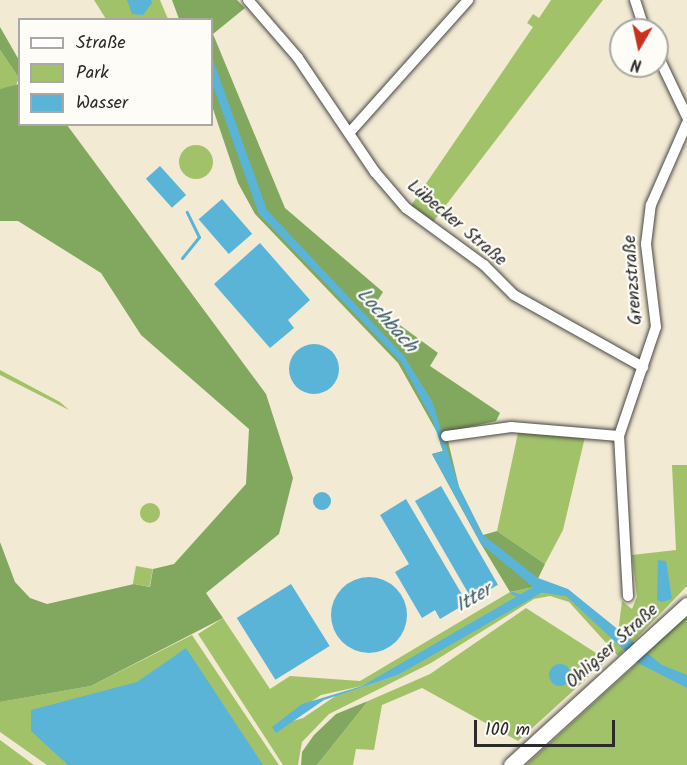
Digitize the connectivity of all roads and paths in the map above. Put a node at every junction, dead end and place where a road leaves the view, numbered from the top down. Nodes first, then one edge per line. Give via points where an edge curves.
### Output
1 (248, 0) edge
2 (468, 0) edge
3 (635, 0) edge
4 (641, 18) edge
5 (668, 78) edge
6 (687, 117) edge
7 (687, 123) edge
8 (351, 131) junction
9 (643, 367) junction
10 (446, 436) dead end
11 (619, 436) junction
12 (628, 596) dead end
13 (687, 605) edge
14 (511, 765) edge

1 - 8 street, Lübecker Straße
2 - 8 street
3 - 4 street
5 - 6 street
7 - 9 street, Grenzstraße via 655,191 646,226 657,317
8 - 9 street, Lübecker Straße via 375,172 406,208 484,265 514,295
9 - 11 street, Grenzstraße
10 - 11 street via 511,427
11 - 12 street, Grenzstraße
13 - 14 main road, Ohligser Straße

